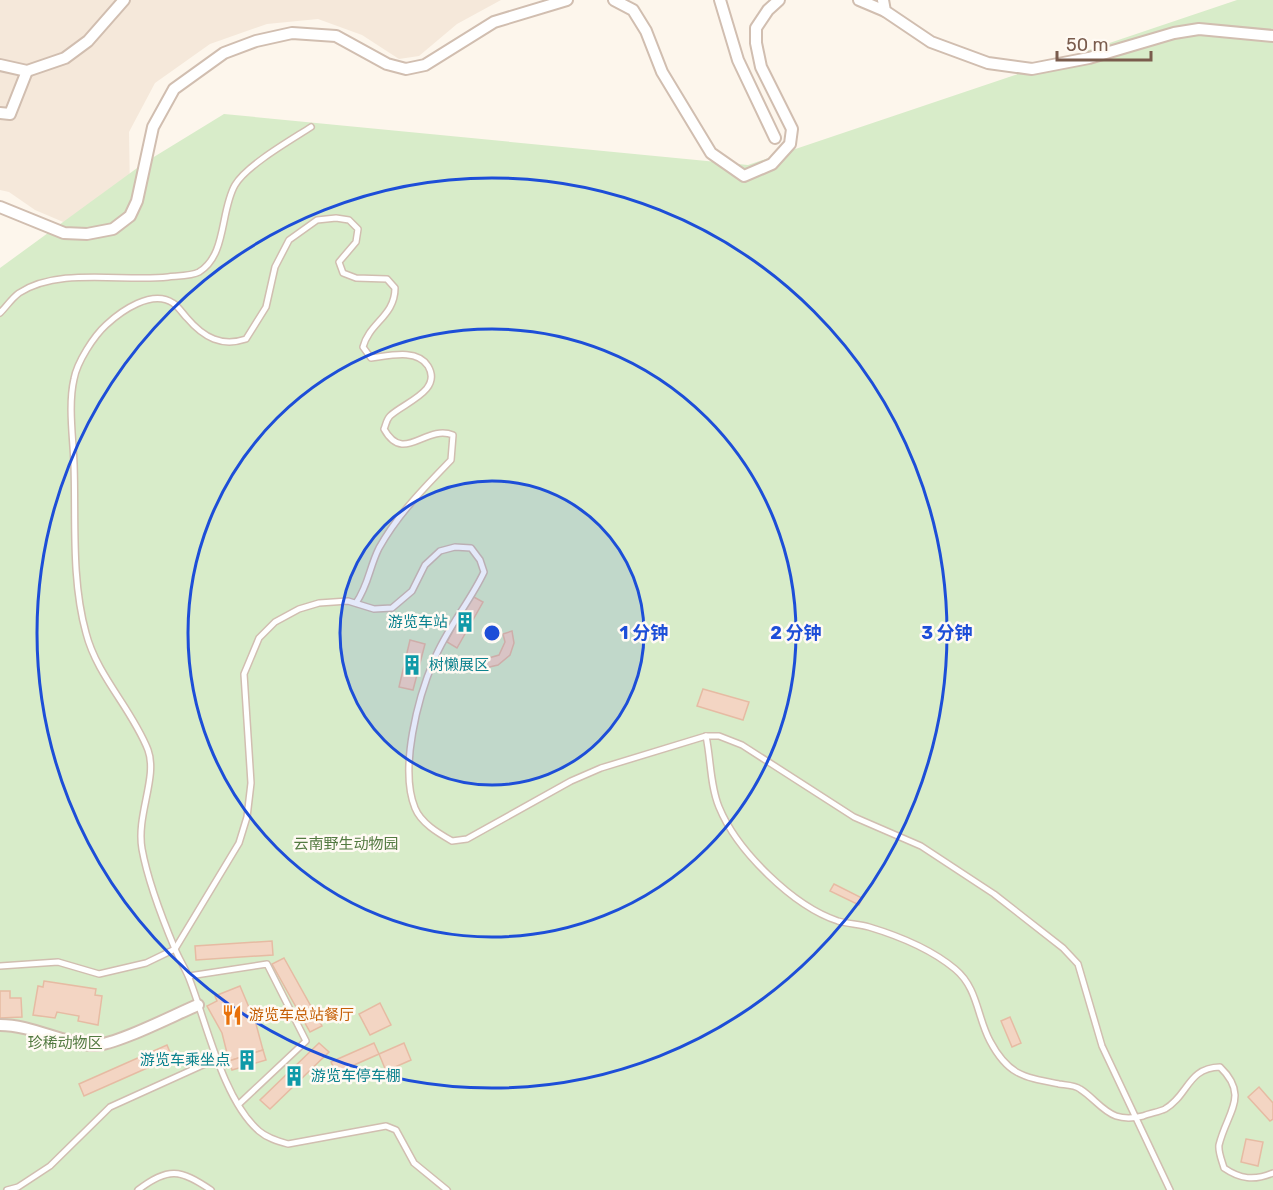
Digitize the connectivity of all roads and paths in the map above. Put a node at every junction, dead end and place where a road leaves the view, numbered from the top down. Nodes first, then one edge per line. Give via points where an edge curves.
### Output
1 (124, 0) edge
2 (567, 0) edge
3 (614, 0) edge
4 (720, 0) edge
5 (779, 0) edge
6 (859, 0) edge
7 (884, 6) edge
8 (1273, 36) edge
9 (0, 64) edge
10 (27, 71) junction
11 (0, 113) edge
12 (311, 127) dead end
13 (775, 138) dead end
14 (0, 207) edge
15 (0, 313) edge
16 (356, 603) junction
17 (706, 736) junction
18 (175, 949) junction
19 (0, 966) edge
20 (189, 976) junction
21 (198, 1005) junction
22 (0, 1025) edge
23 (216, 1059) junction
24 (239, 1104) junction
25 (1135, 1118) junction
26 (1273, 1173) edge
27 (7, 1190) edge
28 (138, 1190) edge
29 (211, 1190) edge
30 (447, 1190) edge
31 (1170, 1190) edge

1 - 10 street via 88,41 65,58
2 - 14 street via 494,22 425,65 406,69 336,36 292,33 234,49 174,89 153,126 137,201 130,216 113,229 64,233
3 - 5 street via 633,10 662,72 711,153 744,176 772,164 790,144 792,129 761,67 756,43 756,28
4 - 13 street via 738,60
6 - 7 street
7 - 8 street via 931,42 988,63 1032,69 1199,29
9 - 10 street
10 - 11 street via 10,114
12 - 15 lane via 273,151 237,183 226,206 215,255 198,273 148,279 80,278 39,284 18,294
16 - 17 lane via 374,609 392,608 412,591 425,565 440,551 471,548 480,560 484,572 434,660 410,750 410,785 415,808 425,823 452,841 467,839 601,768
16 - 18 lane via 319,603 299,609 275,622 259,638 250,655 244,674 251,783 247,817 239,843
16 - 18 lane via 368,586 368,572 397,517 451,460 454,448 453,435 446,432 403,446 391,441 384,429 388,417 423,393 430,383 431,371 424,360 412,355 371,358 363,347 366,334 388,314 395,301 395,288 387,279 356,278 343,273 339,262 356,242 358,230 349,220 336,218 306,225 289,240 275,267 266,307 246,339 221,344 199,330 173,303 148,300 104,327 74,378 79,590 84,623 100,666 148,751 150,776 140,819 142,848
17 - 25 lane via 719,736 741,745 854,817 921,846 994,894 1063,948 1078,964 1102,1046
17 - 25 lane via 719,809 773,882 817,912 894,936 939,956 968,985 989,1040 1005,1065 1020,1077 1079,1088 1117,1117
18 - 19 lane via 146,963 99,974 58,962
18 - 20 lane
20 - 21 lane
20 - 24 lane via 267,964 306,1041
21 - 22 street via 97,1045 15,1025
21 - 23 lane
23 - 24 lane
23 - 27 lane via 110,1107 50,1166
24 - 30 lane via 258,1131 288,1144 386,1126 396,1130 414,1163
25 - 26 lane via 1165,1109 1206,1067 1220,1067 1230,1077 1236,1092 1231,1117 1218,1147 1224,1168 1238,1178 1261,1178
25 - 31 lane
28 - 29 lane via 160,1174 174,1172

